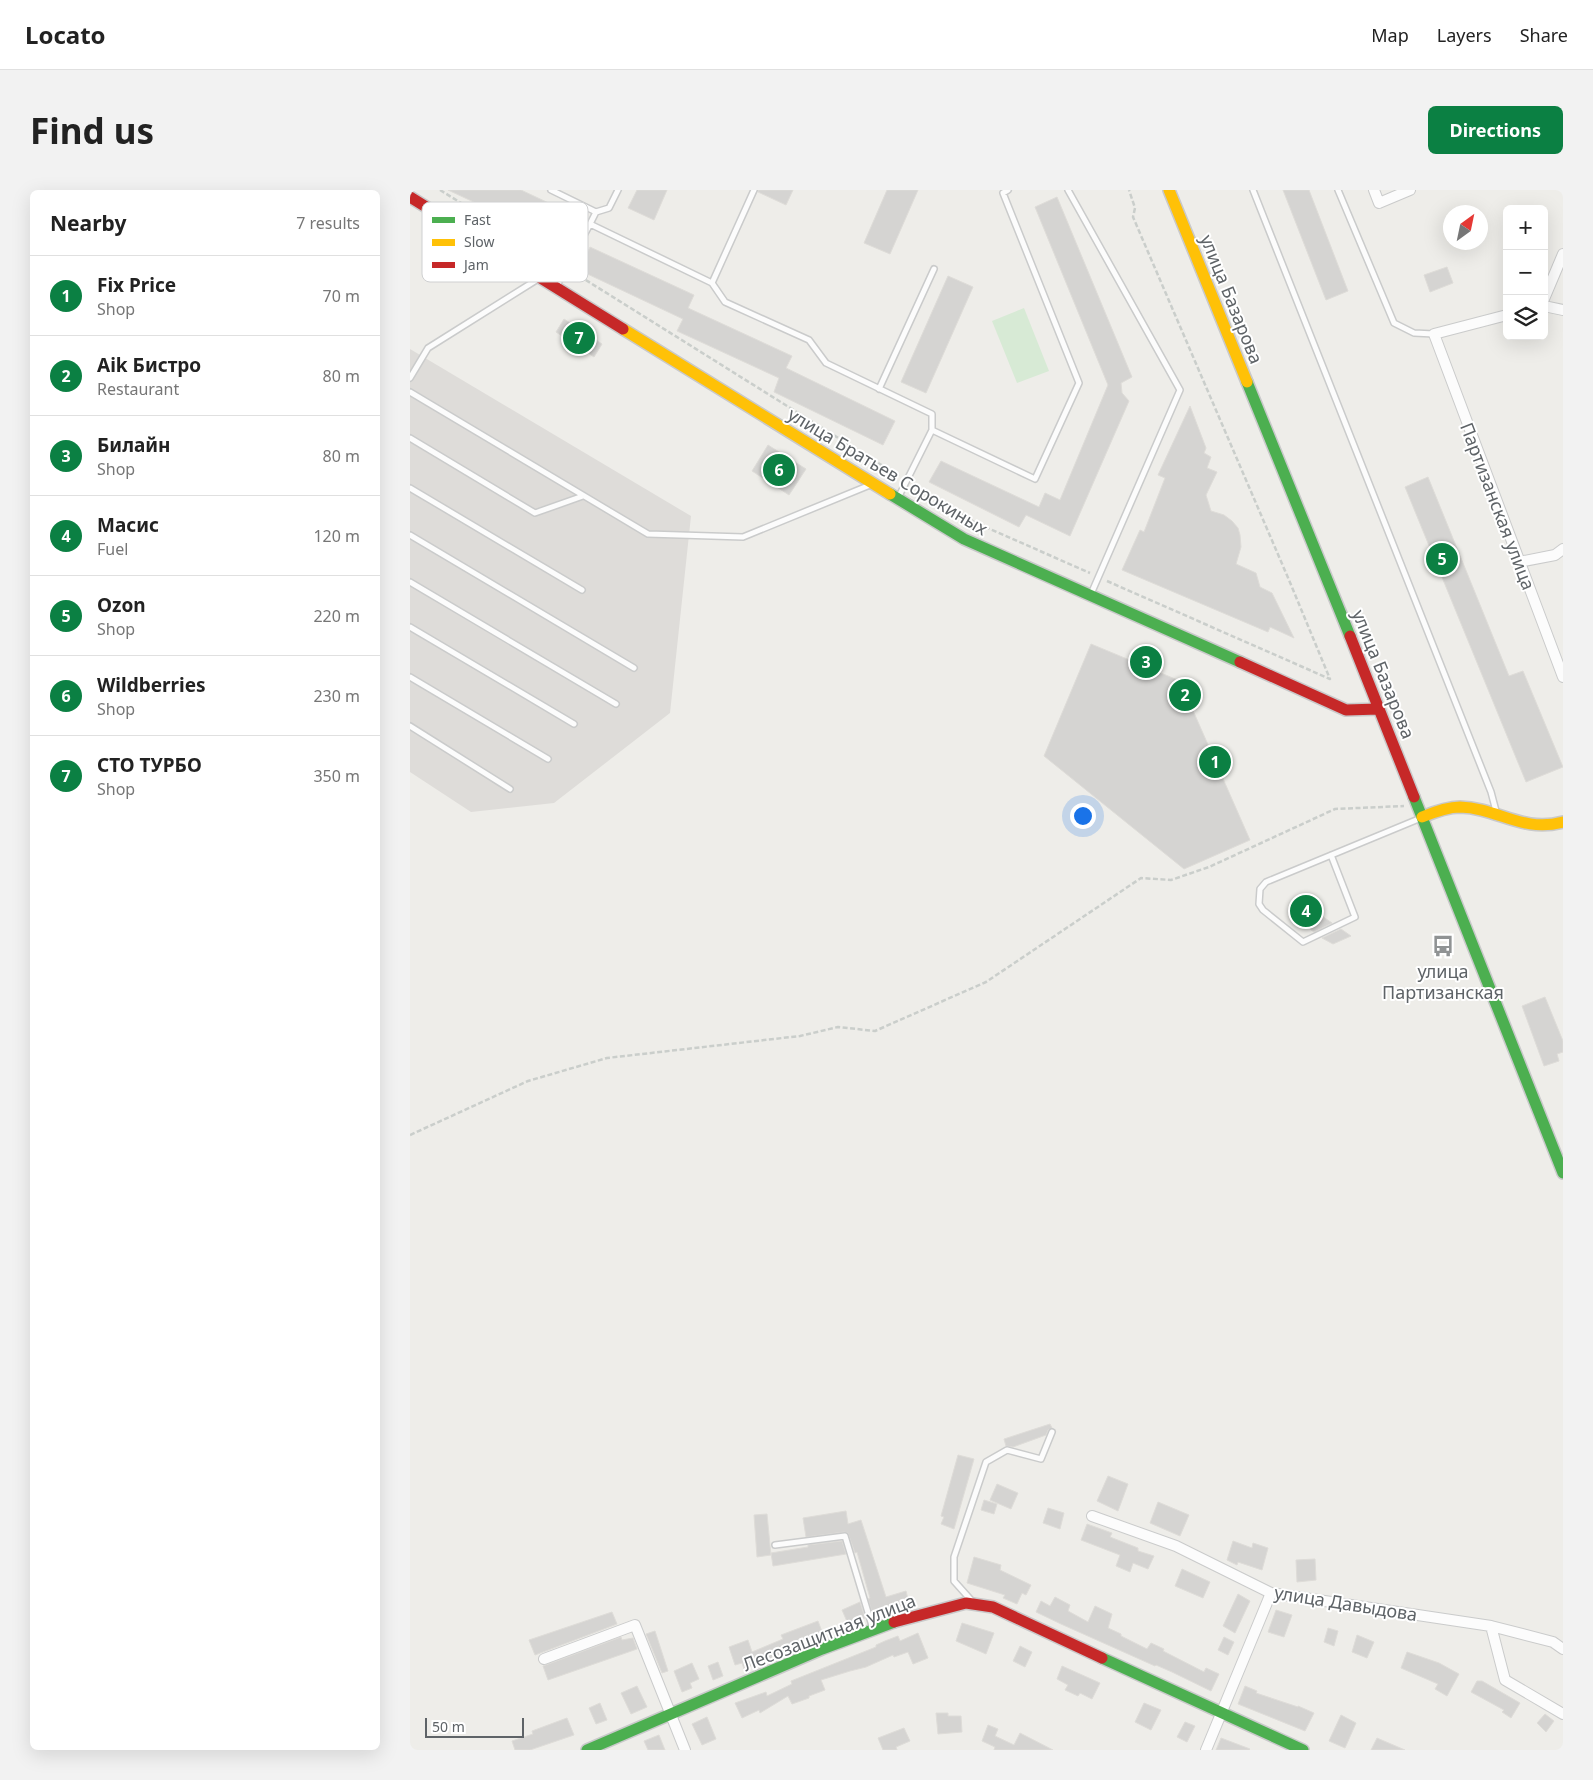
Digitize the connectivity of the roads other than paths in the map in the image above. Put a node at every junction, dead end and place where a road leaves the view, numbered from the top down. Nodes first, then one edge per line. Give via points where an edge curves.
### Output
1 (551, 190) edge
2 (618, 190) edge
3 (754, 190) edge
4 (1008, 190) edge
5 (1068, 190) edge
6 (1169, 190) edge
7 (1254, 190) edge
8 (1338, 190) edge
9 (1374, 190) edge
10 (1410, 190) edge
11 (410, 197) edge
12 (576, 202) edge
13 (422, 204) edge
14 (588, 208) edge
15 (596, 212) junction
16 (590, 224) junction
17 (588, 228) edge
18 (1563, 254) edge
19 (934, 269) dead end
20 (534, 282) edge
21 (546, 282) edge
22 (559, 282) edge
23 (712, 283) junction
24 (556, 288) junction
25 (1546, 295) edge
26 (1548, 307) edge
27 (1563, 310) edge
28 (1503, 315) edge
29 (1434, 334) junction
30 (410, 378) edge
31 (879, 389) junction
32 (410, 392) edge
33 (932, 430) junction
34 (410, 438) edge
35 (874, 484) junction
36 (410, 488) edge
37 (583, 496) junction
38 (898, 498) junction
39 (410, 535) edge
40 (1563, 549) edge
41 (1518, 562) junction
42 (410, 582) edge
43 (582, 590) dead end
44 (1091, 595) junction
45 (410, 627) edge
46 (634, 668) dead end
47 (1563, 676) edge
48 (410, 677) edge
49 (616, 704) dead end
50 (1379, 709) junction
51 (574, 724) dead end
52 (410, 726) edge
53 (548, 759) dead end
54 (510, 789) dead end
55 (1497, 815) junction
56 (1422, 817) junction
57 (1563, 822) edge
58 (1332, 855) junction
59 (1563, 1173) edge
60 (1052, 1432) dead end
61 (1092, 1516) dead end
62 (775, 1545) dead end
63 (1271, 1593) junction
64 (975, 1604) junction
65 (1491, 1626) junction
66 (874, 1630) junction
67 (1563, 1649) edge
68 (544, 1659) dead end
69 (1221, 1713) junction
70 (1563, 1714) edge
71 (670, 1715) junction
72 (588, 1750) edge
73 (685, 1750) edge
74 (1206, 1750) edge
75 (1303, 1750) edge

1 - 12 lane
2 - 15 lane via 609,208
3 - 23 lane
4 - 33 lane via 1003,193 1078,383 1035,479
5 - 44 lane via 1180,390
6 - 50 street, улица Базарова
7 - 55 lane via 1491,792
8 - 29 lane via 1394,323 1414,333
9 - 10 street via 1380,203
11 - 13 street, улица Братьев Сорокиных
14 - 15 lane
15 - 16 lane
16 - 17 lane
16 - 23 lane
18 - 25 street
19 - 31 lane
20 - 30 lane via 428,348
21 - 24 street, улица Братьев Сорокиных
22 - 24 lane
23 - 31 lane via 725,302 809,340 826,363
24 - 35 street, улица Братьев Сорокиных
26 - 27 street
28 - 29 street
29 - 41 street, Партизанская улица
31 - 33 lane via 932,414
32 - 37 lane
33 - 38 lane
34 - 37 lane via 535,513
35 - 37 lane via 743,537 648,534
35 - 38 street, улица Братьев Сорокиных
36 - 43 lane
38 - 44 street, улица Братьев Сорокиных via 964,539
39 - 46 lane
40 - 41 street via 1555,555
41 - 47 street, Партизанская улица
42 - 49 lane
44 - 50 street, улица Братьев Сорокиных via 1346,710
45 - 51 lane
48 - 53 lane
50 - 56 street, улица Базарова
52 - 54 lane
55 - 56 street via 1462,807 1446,808
55 - 57 street via 1530,825
56 - 58 lane
56 - 59 street, улица Базарова
58 - 58 lane via 1355,918 1304,942 1263,910 1259,904 1260,889 1266,882
60 - 64 lane via 1041,1459 1007,1450 986,1462 954,1557 954,1580
61 - 63 street, улица Давыдова via 1176,1546
62 - 66 lane via 845,1536
63 - 65 street, улица Давыдова
63 - 69 street
64 - 66 street, Лесозащитная улица via 966,1602 914,1615
64 - 69 street, Лесозащитная улица via 993,1606
65 - 67 street, улица Давыдова via 1553,1642
65 - 70 street via 1505,1680
66 - 71 street, Лесозащитная улица
68 - 71 street via 635,1625
69 - 74 street
69 - 75 street, Лесозащитная улица
71 - 72 street, Лесозащитная улица
71 - 73 street

